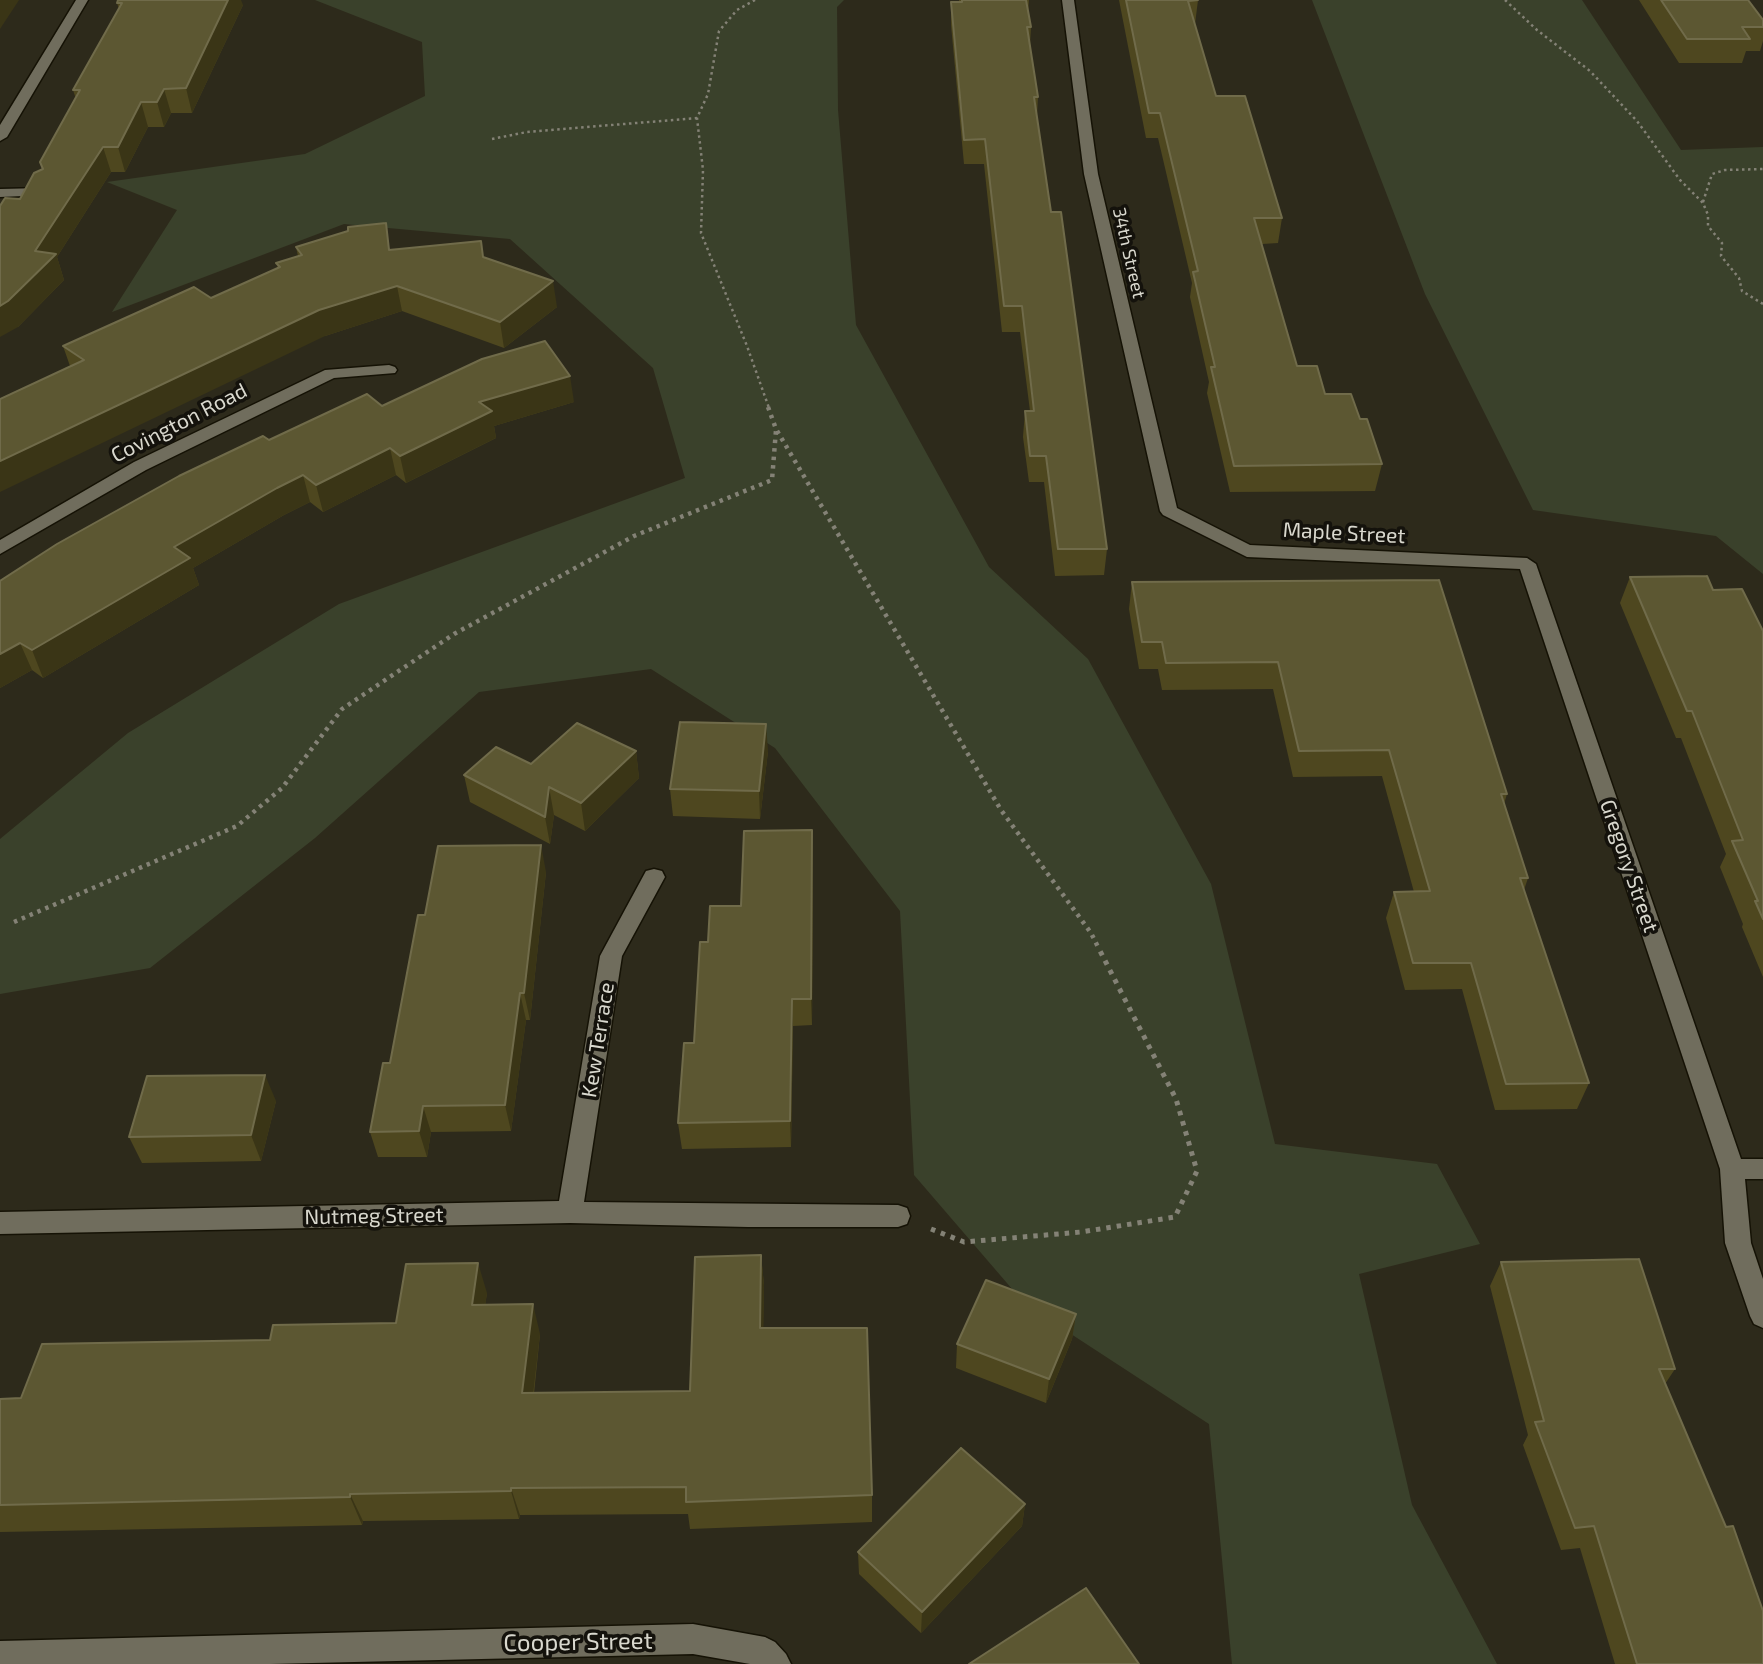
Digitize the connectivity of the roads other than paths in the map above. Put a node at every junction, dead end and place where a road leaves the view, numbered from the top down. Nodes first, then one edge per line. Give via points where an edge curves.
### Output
1 (82, 0) edge
2 (1068, 0) edge
3 (0, 137) edge
4 (42, 192) edge
5 (0, 193) edge
6 (390, 370) dead end
7 (1169, 511) joint
8 (0, 548) edge
9 (1527, 564) joint
10 (654, 877) dead end
11 (1732, 1169) junction
12 (1763, 1169) edge
13 (570, 1212) junction
14 (898, 1216) road end
15 (0, 1223) edge
16 (1763, 1316) edge
17 (0, 1656) edge
18 (776, 1664) edge

1 - 3 street
2 - 7 street, 34th Street via 1091,174
4 - 5 street
6 - 8 street, Covington Road via 331,373 139,466
7 - 9 street, Maple Street via 1247,551
9 - 11 street, Gregory Street
10 - 13 street, Kew Terrace via 611,956
11 - 12 street
11 - 16 street, Gregory Street via 1738,1243
13 - 14 street, Nutmeg Street
13 - 15 street, Nutmeg Street
17 - 18 street, Cooper Street via 694,1639 765,1652

